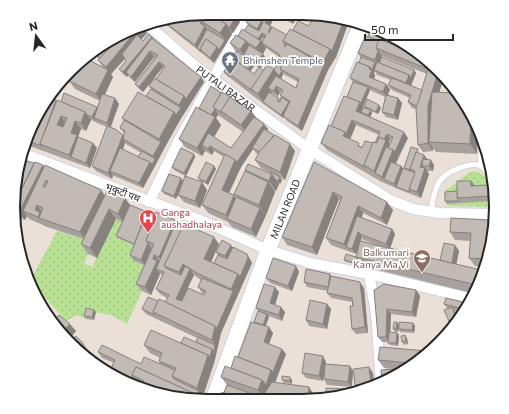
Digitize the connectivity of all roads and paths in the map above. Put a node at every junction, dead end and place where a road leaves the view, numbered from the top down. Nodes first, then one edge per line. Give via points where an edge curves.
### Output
1 (246, 20) edge
2 (152, 28) edge
3 (359, 29) edge
4 (213, 79) junction
5 (309, 149) junction
6 (481, 153) edge
7 (27, 155) edge
8 (480, 166) junction
9 (485, 169) edge
10 (149, 202) junction
11 (431, 211) junction
12 (489, 214) edge
13 (268, 250) junction
14 (369, 274) junction
15 (466, 297) edge
16 (380, 377) edge
17 (215, 394) edge

1 - 4 street
2 - 4 street, PUTALI BAZAR
3 - 5 street, MILAN ROAD
4 - 5 street, PUTALI BAZAR
4 - 10 street via 179,140
5 - 11 street, PUTALI BAZAR via 390,200 413,209
5 - 13 street, MILAN ROAD
6 - 8 lane
7 - 10 street, भृकुटी पथ
8 - 9 lane
8 - 11 lane via 467,165 453,170 439,181
10 - 13 street, भृकुटी पथ via 205,222
11 - 12 street, PUTALI BAZAR
13 - 14 street, भृकुटी पथ via 310,263
13 - 17 street, MILAN ROAD
14 - 15 street, भृकुटी पथ
14 - 16 street via 376,313

